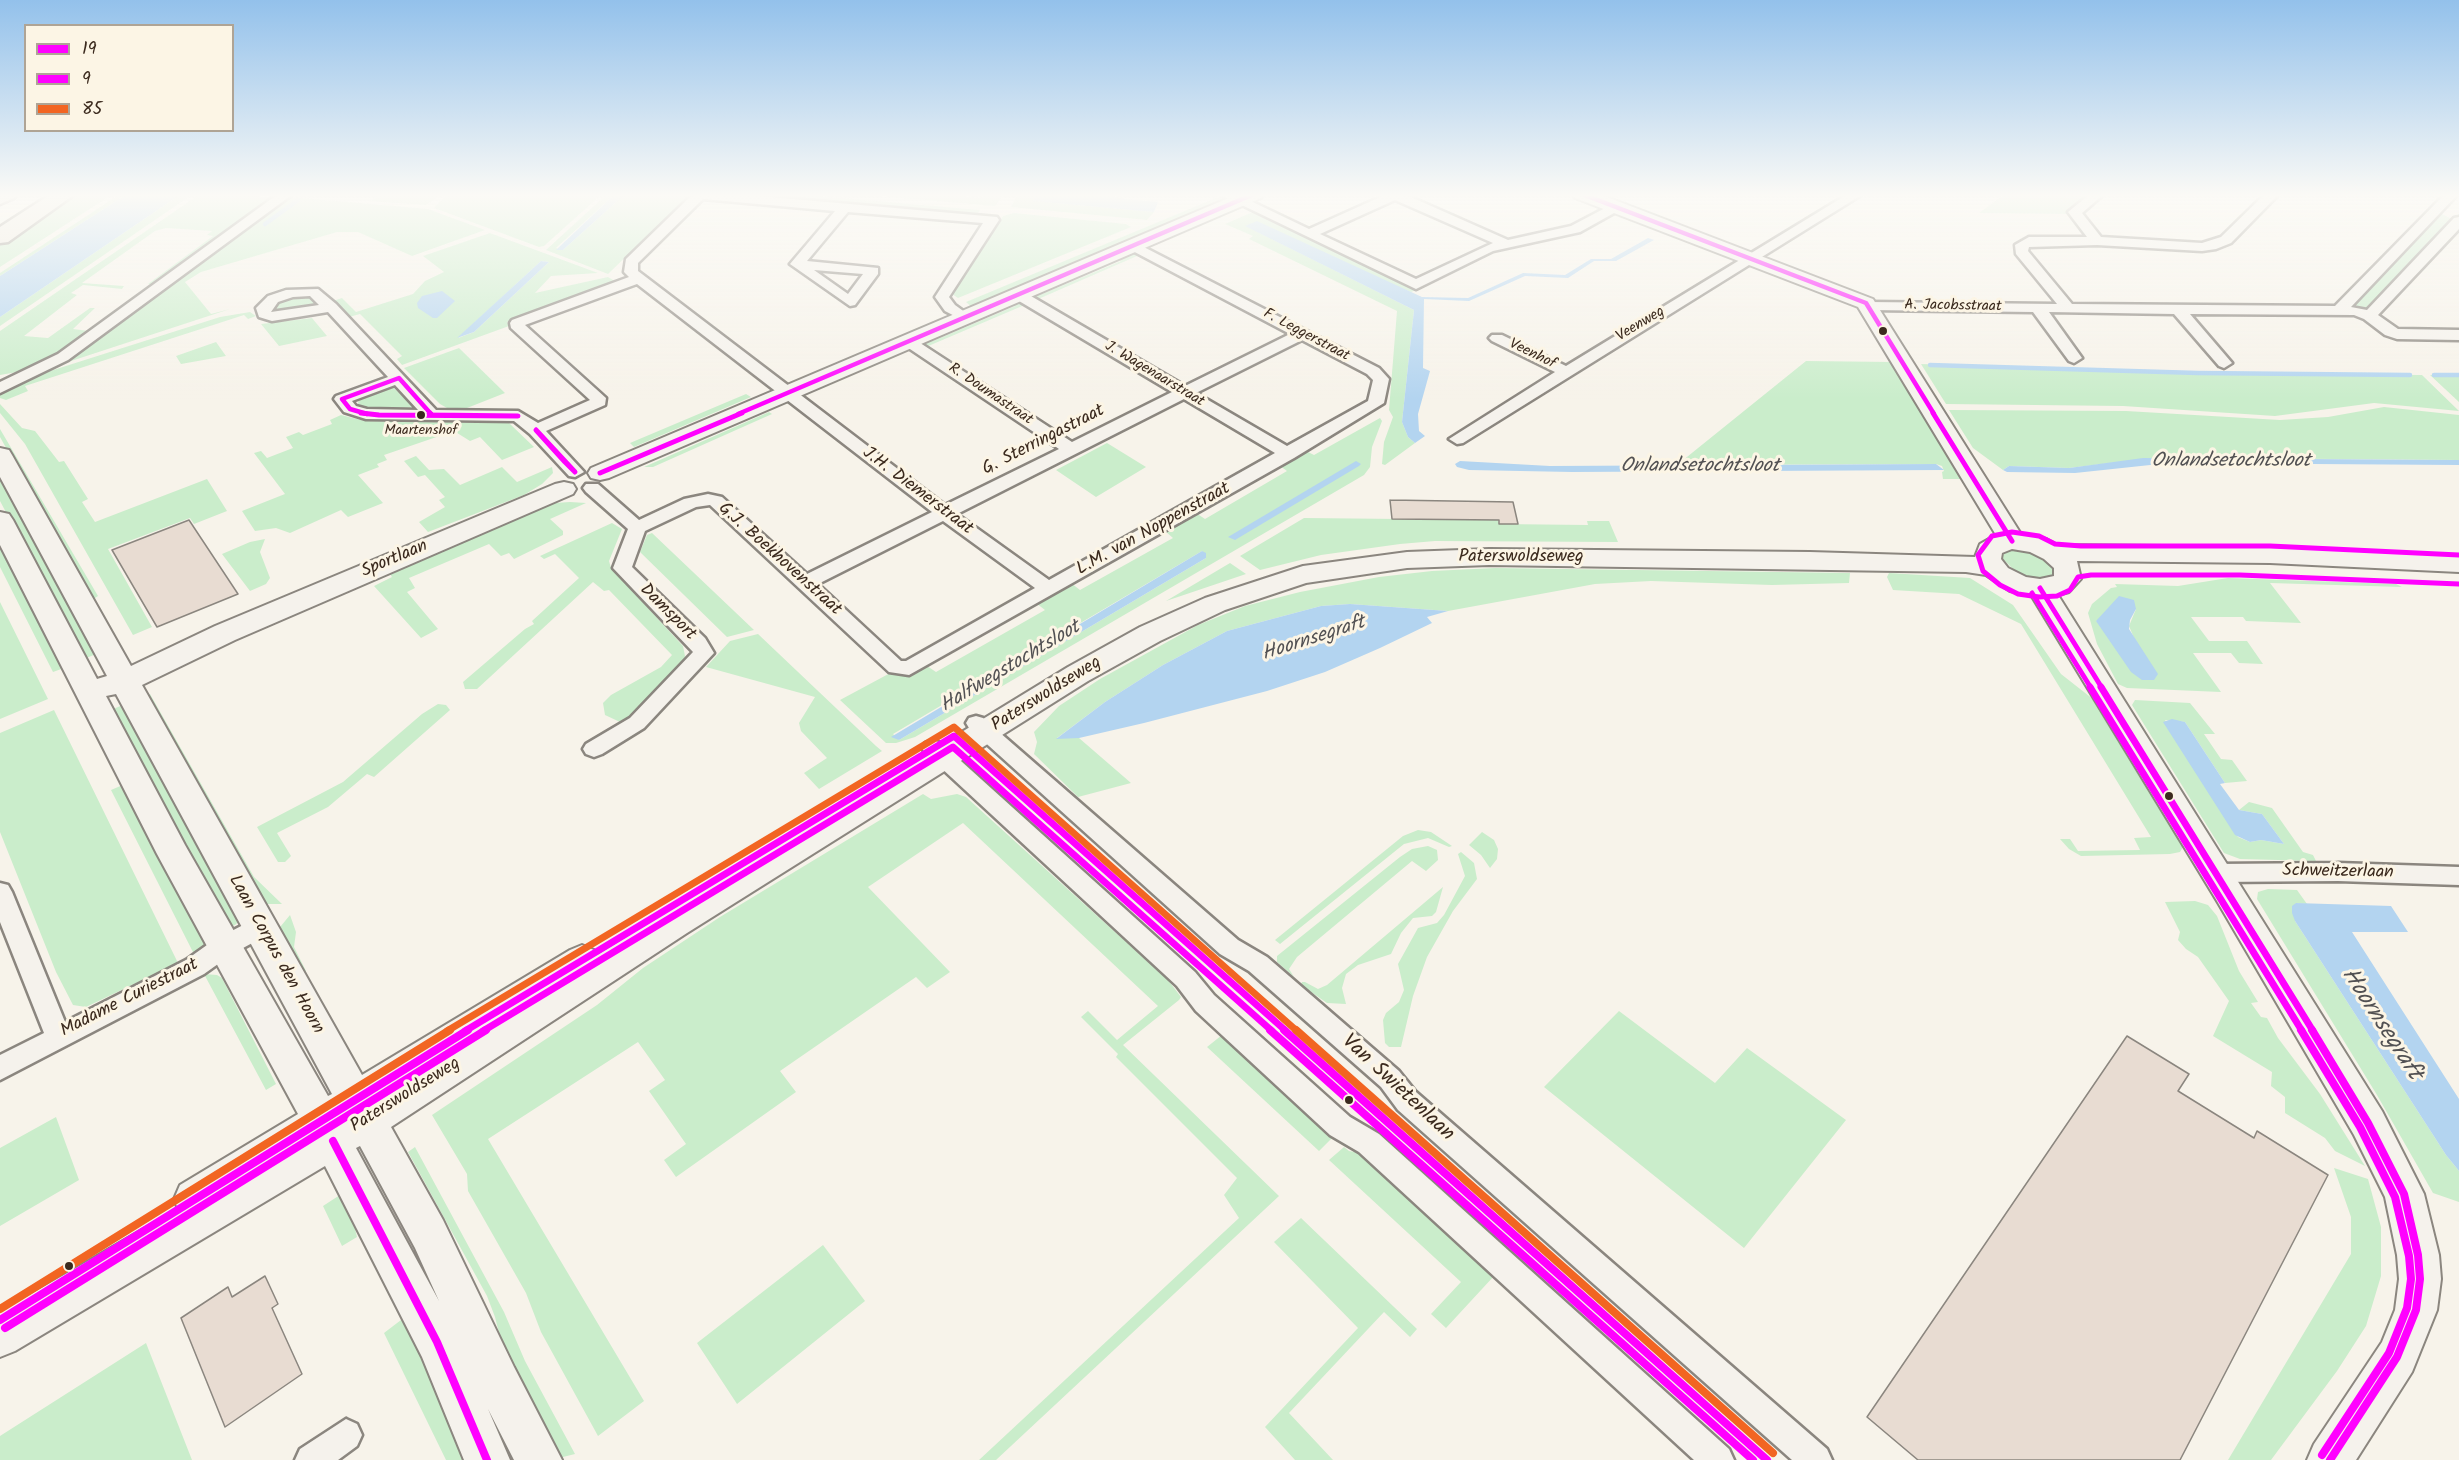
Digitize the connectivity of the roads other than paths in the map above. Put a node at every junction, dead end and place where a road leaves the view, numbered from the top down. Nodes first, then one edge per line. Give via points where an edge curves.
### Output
1 (193, 262) edge
2 (631, 262) edge
3 (965, 262) edge
4 (1096, 262) edge
5 (1164, 262) edge
6 (1368, 262) edge
7 (1462, 262) edge
8 (1747, 262) edge
9 (1760, 262) edge
10 (2030, 262) edge
11 (2386, 262) edge
12 (2420, 262) edge
13 (796, 264) joint
14 (639, 278) junction
15 (1019, 295) junction
16 (1869, 306) junction
17 (331, 307) dead end
18 (2038, 308) junction
19 (2068, 309) junction
20 (2179, 310) junction
21 (2338, 312) junction
22 (2369, 316) junction
23 (966, 318) junction
24 (1300, 334) junction
25 (2459, 335) edge
26 (1497, 338) dead end
27 (909, 342) junction
28 (2074, 358) dead end
29 (2224, 363) dead end
30 (1567, 372) junction
31 (399, 378) junction
32 (1381, 379) joint
33 (0, 388) edge
34 (1184, 392) junction
35 (788, 393) junction
36 (432, 415) junction
37 (536, 430) junction
38 (1457, 439) dead end
39 (1071, 449) junction
40 (1288, 454) junction
41 (0, 455) edge
42 (583, 481) junction
43 (944, 513) junction
44 (0, 520) edge
45 (637, 528) junction
46 (1998, 553) junction
47 (2061, 561) junction
48 (2459, 564) edge
49 (2459, 575) edge
50 (805, 583) junction
51 (2040, 588) junction
52 (1048, 589) junction
53 (909, 668) joint
54 (122, 676) junction
55 (89, 691) junction
56 (981, 727) junction
57 (594, 749) dead end
58 (938, 753) junction
59 (2217, 873) junction
60 (2459, 876) edge
61 (0, 892) edge
62 (259, 927) junction
63 (223, 947) junction
64 (58, 1037) junction
65 (0, 1068) edge
66 (343, 1120) junction
67 (0, 1320) edge
68 (0, 1336) edge
69 (346, 1435) dead end
70 (311, 1460) edge
71 (487, 1460) edge
72 (539, 1460) edge
73 (1718, 1460) edge
74 (1816, 1460) edge
75 (2330, 1460) edge

1 - 33 street via 63,357
2 - 14 street via 631,272
3 - 23 street via 942,297 950,308
4 - 15 main road, Sportlaan
5 - 24 street, F. Leggerstraat
6 - 7 street via 1416,285
8 - 30 street, Veenweg
9 - 16 main road
10 - 19 street
11 - 21 street
12 - 22 street
13 - 13 street via 850,302 873,271 840,268
14 - 35 street, J.H. Diemerstraat
14 - 37 street via 517,322 599,402
15 - 23 main road, Sportlaan
15 - 34 street, J. Wagenaarstraat
16 - 18 street, A. Jacobsstraat
16 - 46 main road
17 - 31 street
18 - 19 street, A. Jacobsstraat
18 - 28 street
19 - 20 street, A. Jacobsstraat
20 - 21 street, A. Jacobsstraat
20 - 29 street
21 - 22 street, A. Jacobsstraat via 2356,311
22 - 25 street via 2397,334
23 - 27 main road, Sportlaan
24 - 32 street, F. Leggerstraat via 1373,371
24 - 34 street, G. Sterringastraat
26 - 30 street, Veenhof
27 - 35 main road, Sportlaan
27 - 39 street, R. Doumastraat
30 - 38 street, Veenweg
31 - 36 street
31 - 36 street via 342,399 350,409 366,414
32 - 40 street, L.M. van Noppenstraat via 1376,403
34 - 39 street, G. Sterringastraat
34 - 40 street, J. Wagenaarstraat
35 - 42 main road, Sportlaan
35 - 43 street, J.H. Diemerstraat
36 - 37 street via 518,416
37 - 42 street
39 - 43 street, G. Sterringastraat
40 - 52 street, L.M. van Noppenstraat
41 - 54 main road, Laan Corpus den Hoorn
42 - 45 street
42 - 54 main road, Sportlaan via 225,633 210,643
43 - 50 street, G. Sterringastraat
43 - 52 street, J.H. Diemerstraat
44 - 55 main road, Laan Corpus den Hoorn
45 - 50 street, G.J. Boekhovenstraat via 690,503 716,501
45 - 57 street, Damsport via 622,568 705,653 637,723
46 - 47 main road, Paterswoldseweg via 2037,545
46 - 51 main road via 2011,581
46 - 56 main road, Paterswoldseweg via 1965,564 1489,557 1352,566 1273,584 1184,618
47 - 48 main road via 2270,555
47 - 49 main road via 2090,566
47 - 51 main road via 2069,574 2064,583
50 - 53 street, G.J. Boekhovenstraat via 896,667
51 - 59 main road
52 - 53 street, L.M. van Noppenstraat
54 - 55 main road, Sportlaan
54 - 62 main road, Laan Corpus den Hoorn
55 - 63 main road, Laan Corpus den Hoorn
56 - 58 main road, Paterswoldseweg
56 - 74 street, Van Swietenlaan via 1229,946 1258,964 1390,1079 1407,1101
58 - 66 main road, Paterswoldseweg
58 - 73 street via 1186,979 1205,1003 1307,1096 1345,1129 1369,1143
59 - 60 street, Schweitzerlaan
59 - 75 main road via 2368,1123 2404,1194 2415,1232 2420,1279 2408,1336
61 - 64 street
62 - 63 street, Madame Curiestraat
62 - 66 main road, Laan Corpus den Hoorn
63 - 64 street, Madame Curiestraat via 195,967
63 - 66 main road, Laan Corpus den Hoorn
64 - 65 street, Madame Curiestraat
66 - 67 main road, Paterswoldseweg
66 - 68 main road, Paterswoldseweg
66 - 71 main road, Laan Corpus den Hoorn
66 - 72 main road, Laan Corpus den Hoorn via 429,1234 498,1383
69 - 70 street

